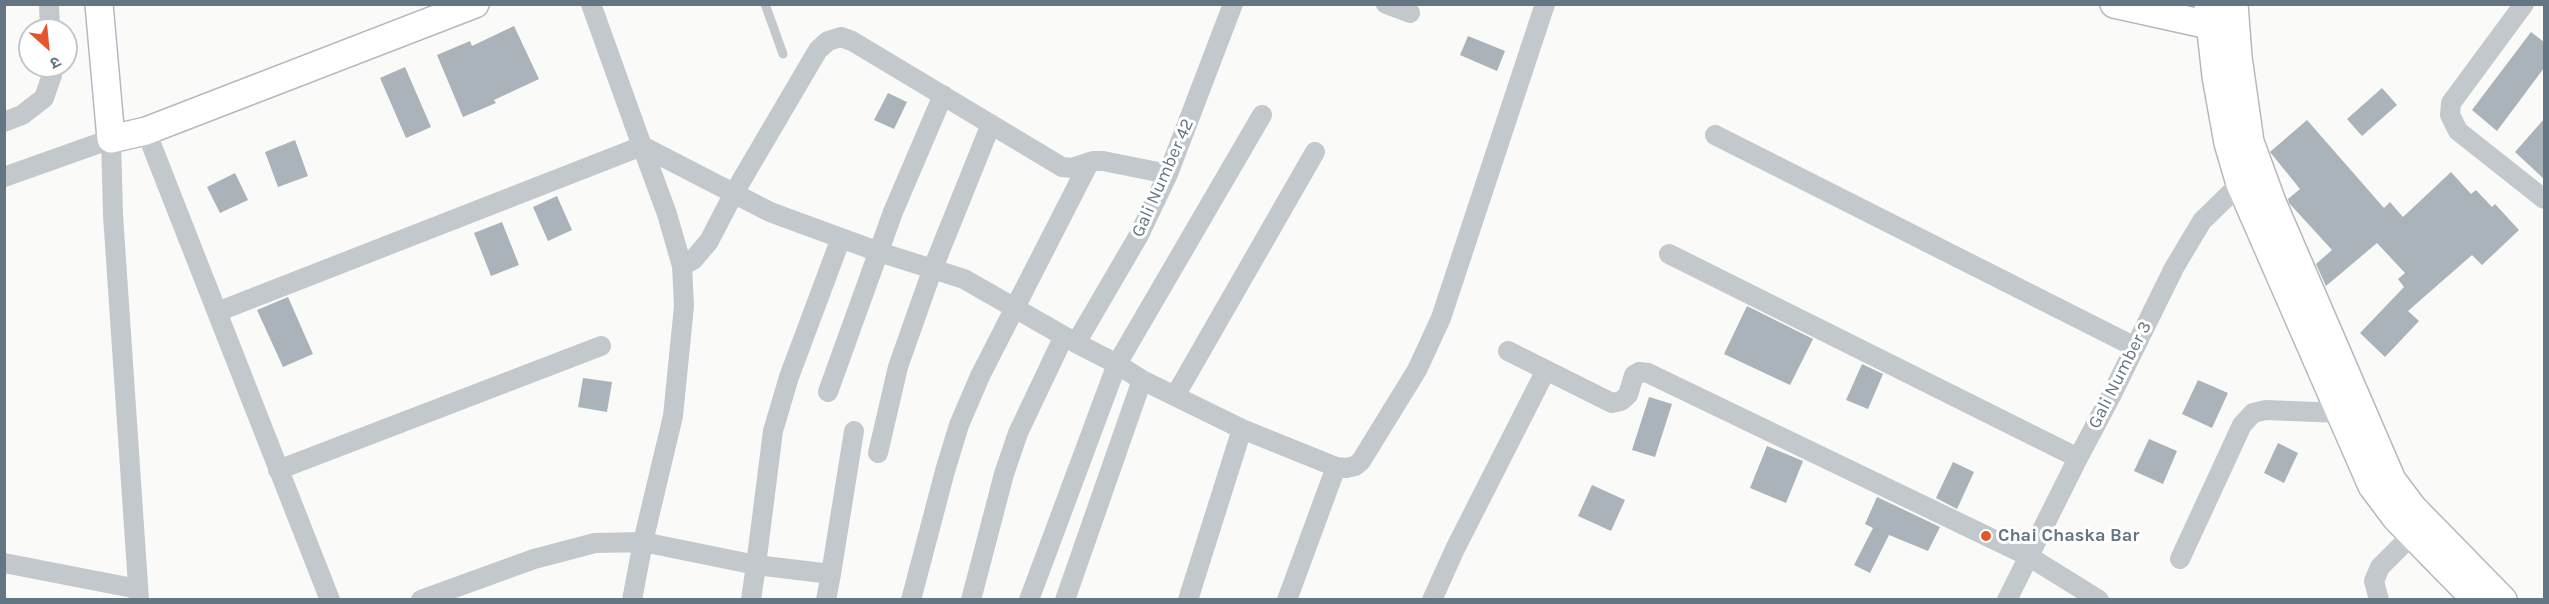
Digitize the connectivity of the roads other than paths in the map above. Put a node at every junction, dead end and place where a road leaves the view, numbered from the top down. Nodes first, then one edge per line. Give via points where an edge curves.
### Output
1 (99, 4) edge
2 (475, 4) edge
3 (591, 4) edge
4 (765, 4) edge
5 (1233, 4) edge
6 (1386, 4) edge
7 (1545, 4) edge
8 (2114, 4) edge
9 (2234, 4) edge
10 (2524, 4) edge
11 (1410, 13) dead end
12 (2209, 14) edge
13 (783, 54) dead end
14 (51, 78) edge
15 (943, 95) junction
16 (1262, 115) dead end
17 (4, 122) edge
18 (992, 124) junction
19 (146, 131) junction
20 (1715, 135) dead end
21 (111, 139) junction
22 (642, 146) junction
23 (1316, 152) dead end
24 (1089, 162) junction
25 (1168, 174) junction
26 (4, 177) edge
27 (2252, 180) junction
28 (734, 193) junction
29 (2544, 199) edge
30 (841, 238) junction
31 (879, 252) junction
32 (1669, 254) dead end
33 (682, 266) junction
34 (933, 268) junction
35 (1015, 308) junction
36 (217, 312) junction
37 (1070, 339) junction
38 (601, 346) dead end
39 (2135, 347) junction
40 (1508, 351) dead end
41 (1117, 364) junction
42 (1546, 370) junction
43 (1142, 380) junction
44 (828, 392) dead end
45 (1175, 396) junction
46 (2341, 413) junction
47 (1242, 429) junction
48 (854, 431) dead end
49 (878, 453) dead end
50 (2078, 458) junction
51 (1336, 467) junction
52 (278, 470) junction
53 (2412, 535) junction
54 (643, 542) junction
55 (2028, 556) junction
56 (2180, 559) dead end
57 (4, 563) edge
58 (756, 565) junction
59 (831, 574) junction
60 (139, 594) edge
61 (330, 600) edge
62 (421, 600) edge
63 (632, 600) edge
64 (751, 600) edge
65 (826, 600) edge
66 (910, 600) edge
67 (971, 600) edge
68 (1029, 600) edge
69 (1065, 600) edge
70 (1188, 600) edge
71 (1287, 600) edge
72 (1432, 600) edge
73 (2007, 600) edge
74 (2099, 600) edge
75 (2379, 600) edge
76 (2476, 600) edge
77 (2503, 600) edge

1 - 21 street
2 - 19 street
3 - 22 street
4 - 13 lane
5 - 25 street, Gali Number 42
6 - 11 street
7 - 51 street via 1441,318 1417,370 1362,461 1355,466
8 - 12 street
9 - 27 street
10 - 29 street via 2451,103 2450,115 2458,131
12 - 27 street via 2228,143
14 - 17 street via 44,98 22,115
15 - 18 street
15 - 28 street via 852,41 841,37 828,41 818,50
15 - 31 street
16 - 41 street
18 - 24 street via 1062,167
18 - 34 street
19 - 21 street
19 - 36 street
20 - 39 street
21 - 26 street
21 - 60 street
22 - 28 street
22 - 33 street
22 - 36 street
23 - 45 street
24 - 25 street via 1103,161
24 - 35 street
25 - 37 street, Gali Number 42 via 1138,235
27 - 39 street, Gali Number 3 via 2202,221
27 - 46 street
27 - 77 street via 2392,480
28 - 30 street via 770,212
28 - 33 street via 701,253
30 - 31 street
30 - 58 street via 773,431
31 - 34 street
31 - 44 street
32 - 50 street
33 - 54 street via 683,317 673,416
34 - 35 street via 964,279
34 - 49 street via 898,367
35 - 37 street
35 - 66 street via 960,425
36 - 52 street
37 - 41 street
37 - 67 street, Gali Number 42 via 1018,433
38 - 52 street
39 - 50 street, Gali Number 3
40 - 42 street
41 - 43 street
41 - 68 street
42 - 55 street via 1612,403 1628,395 1634,375 1648,373
42 - 72 street
43 - 45 street
43 - 69 street
45 - 47 street
46 - 53 street via 2372,486
46 - 56 street via 2253,413 2242,425
47 - 51 street
47 - 70 street
48 - 59 street
50 - 55 street, Gali Number 3
51 - 71 street
52 - 61 street
53 - 75 street via 2380,567 2374,581
53 - 76 street
54 - 58 street
54 - 62 street via 595,543 534,559
54 - 63 street
55 - 73 street, Gali Number 3
55 - 74 street
57 - 60 street
58 - 59 street
58 - 64 street
59 - 65 street

